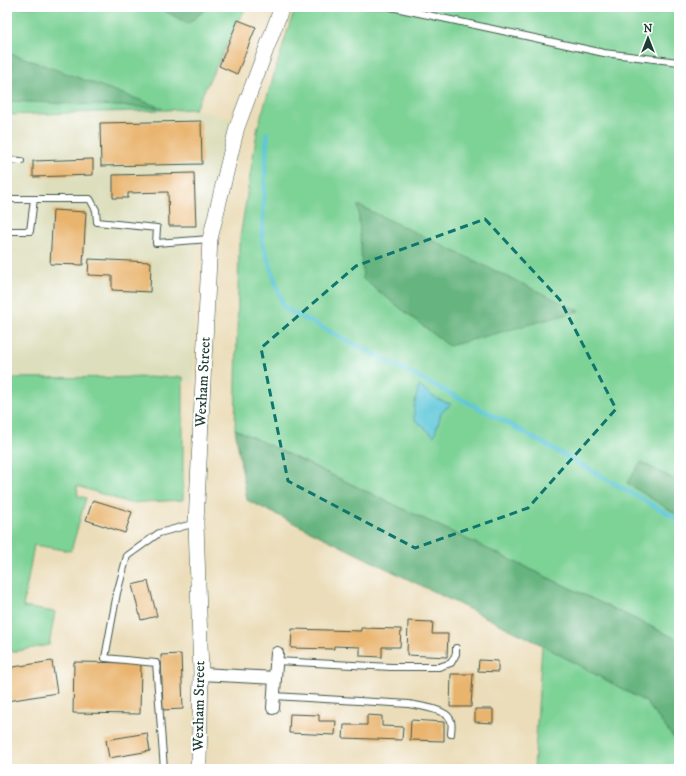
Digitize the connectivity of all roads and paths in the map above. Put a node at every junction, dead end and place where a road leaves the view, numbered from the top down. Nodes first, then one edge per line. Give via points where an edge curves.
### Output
1 (282, 7) edge
2 (391, 7) edge
3 (679, 62) edge
4 (7, 160) edge
5 (21, 161) dead end
6 (34, 199) junction
7 (7, 200) edge
8 (7, 231) edge
9 (210, 239) junction
10 (196, 523) junction
11 (456, 648) dead end
12 (276, 657) joint
13 (201, 674) junction
14 (275, 678) junction
15 (274, 696) junction
16 (273, 708) dead end
17 (451, 734) dead end
18 (164, 769) edge
19 (197, 769) edge

1 - 9 street, Wexham Street via 237,127
2 - 3 lane via 604,53
4 - 5 lane
6 - 7 lane
6 - 8 lane via 30,231
6 - 9 lane via 90,199 96,210 96,222 157,228 156,243
9 - 10 street, Wexham Street
10 - 13 street, Wexham Street
10 - 18 lane via 159,533 127,556 105,658 156,663
11 - 12 lane via 451,663 438,667 392,667
12 - 14 street
13 - 14 street
13 - 19 street, Wexham Street
14 - 15 street
15 - 16 street
15 - 17 lane via 426,707 449,716

